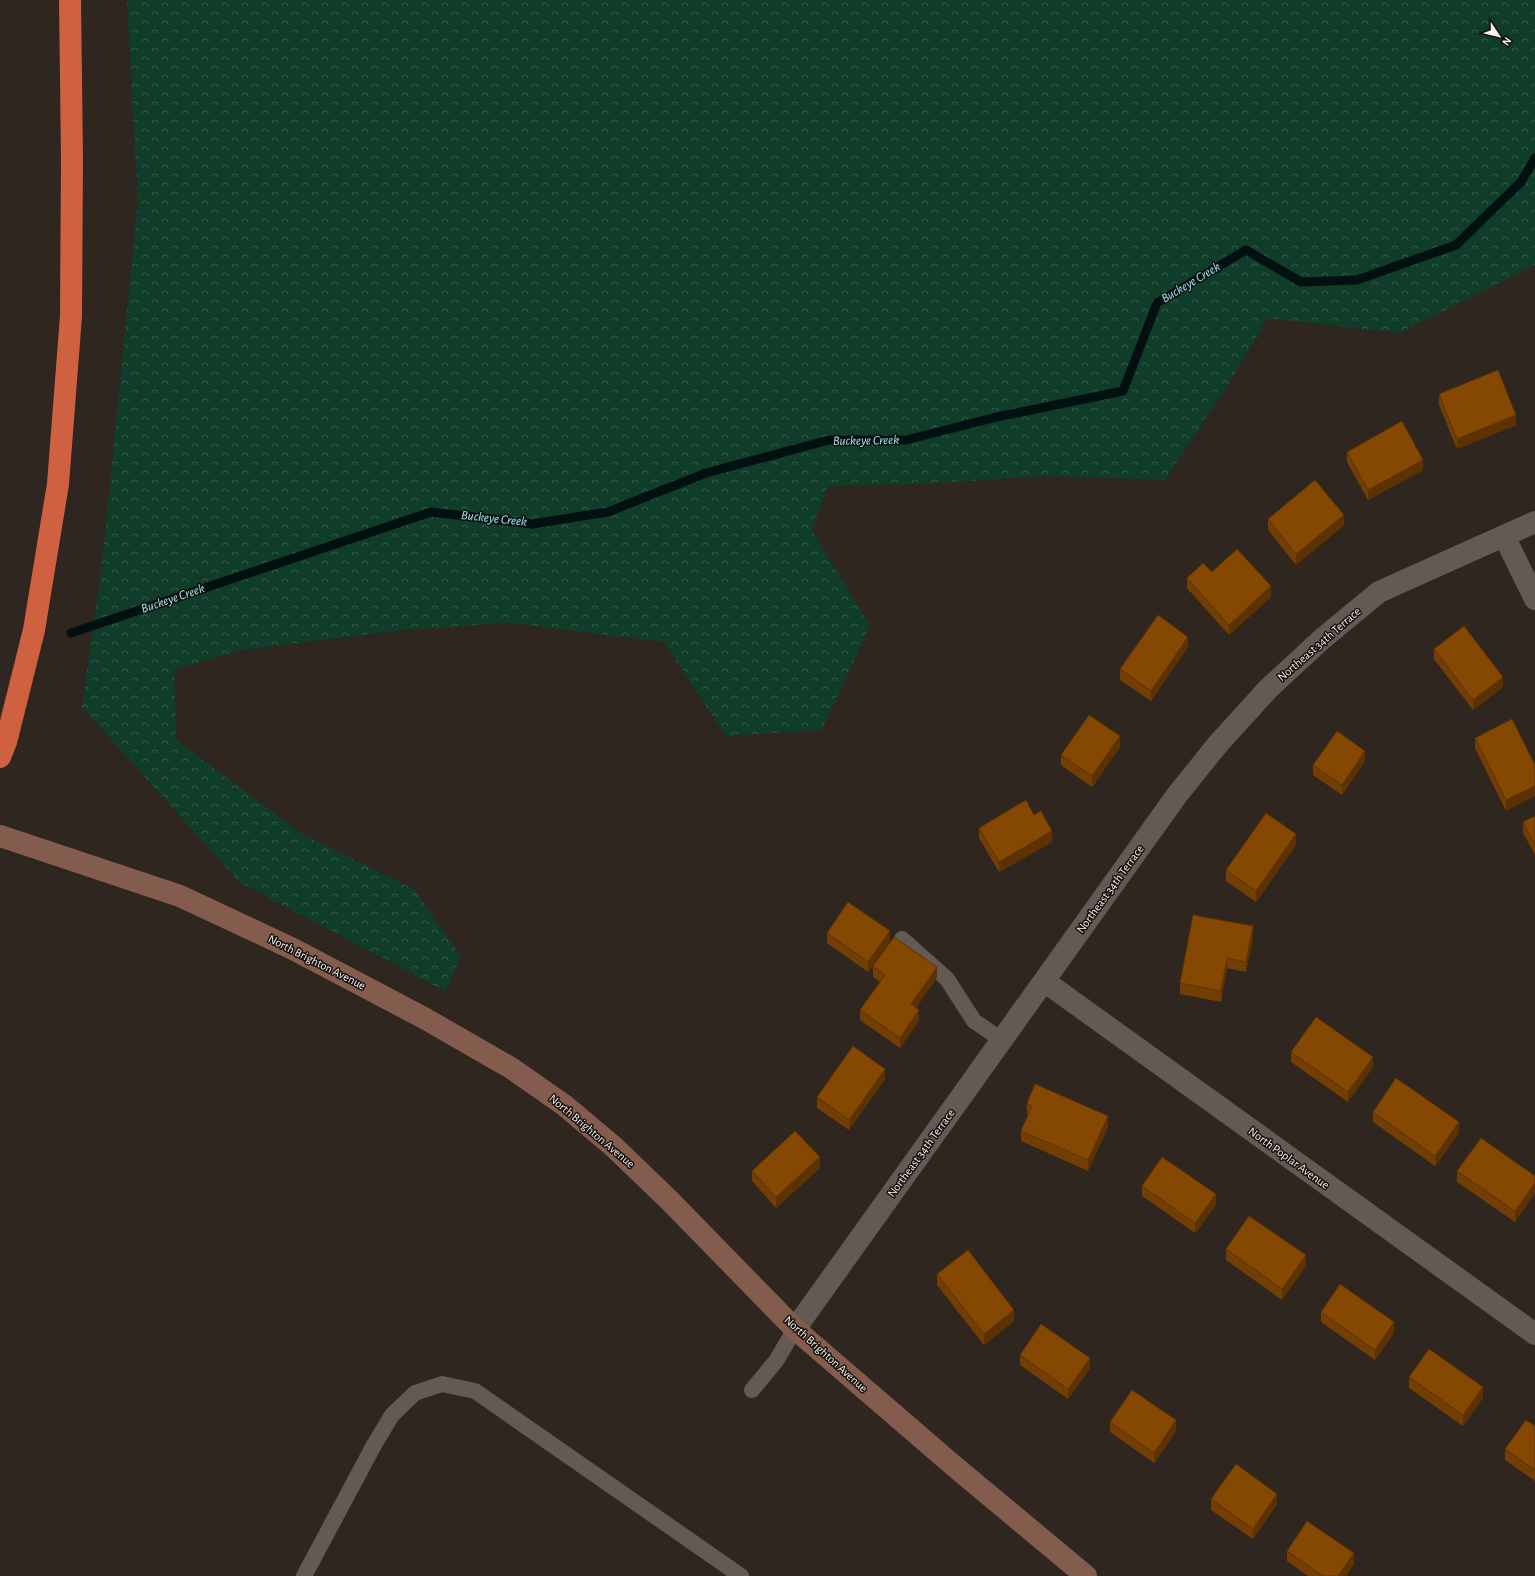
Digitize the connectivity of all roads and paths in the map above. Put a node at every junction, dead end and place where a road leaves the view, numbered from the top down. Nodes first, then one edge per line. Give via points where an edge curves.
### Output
1 (70, 0) edge
2 (1535, 522) edge
3 (1504, 536) junction
4 (1535, 599) edge
5 (0, 757) edge
6 (0, 836) edge
7 (902, 939) dead end
8 (1044, 981) junction
9 (1002, 1040) junction
10 (795, 1329) junction
11 (1535, 1334) edge
12 (752, 1390) dead end
13 (304, 1576) edge
14 (741, 1576) edge
15 (1086, 1576) edge

1 - 5 highway via 71,316 58,484 34,630
2 - 3 street, Northeast 34th Terrace
3 - 4 street
3 - 8 street, Northeast 34th Terrace via 1379,592 1322,639 1268,690 1218,744 1177,795
6 - 10 main road, North Brighton Avenue via 180,896 293,949 424,1018 511,1068 564,1105 614,1147
7 - 9 lane via 947,979 974,1021
8 - 9 street, Northeast 34th Terrace
8 - 11 street, North Poplar Avenue
9 - 10 street, Northeast 34th Terrace
10 - 12 lane via 776,1361
10 - 15 main road, North Brighton Avenue
13 - 14 lane via 392,1415 415,1393 442,1384 476,1391

